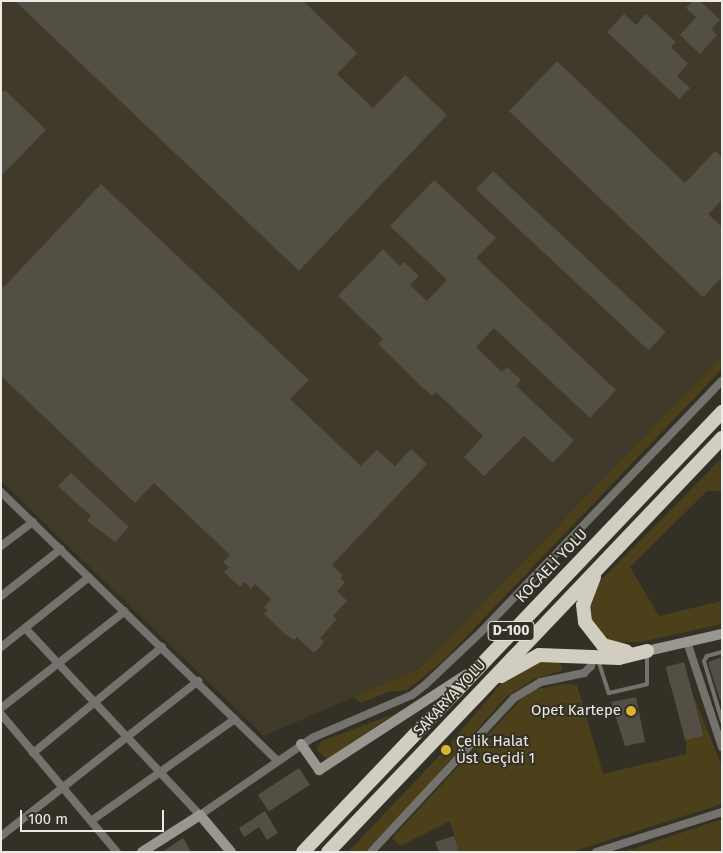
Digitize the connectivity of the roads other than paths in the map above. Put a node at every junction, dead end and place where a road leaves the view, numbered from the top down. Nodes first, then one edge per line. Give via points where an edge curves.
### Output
1 (722, 381) edge
2 (722, 412) edge
3 (722, 438) edge
4 (1, 492) edge
5 (32, 522) junction
6 (1, 546) edge
7 (61, 549) junction
8 (602, 564) junction
9 (89, 577) junction
10 (1, 596) edge
11 (125, 611) junction
12 (25, 628) junction
13 (722, 634) edge
14 (687, 642) junction
15 (1, 647) edge
16 (162, 647) junction
17 (647, 652) junction
18 (722, 652) edge
19 (595, 657) junction
20 (58, 664) junction
21 (474, 670) junction
22 (198, 681) junction
23 (469, 701) junction
24 (94, 704) junction
25 (1, 708) edge
26 (1, 714) edge
27 (236, 719) junction
28 (722, 721) edge
29 (128, 738) junction
30 (301, 744) junction
31 (722, 748) edge
32 (33, 753) junction
33 (277, 760) junction
34 (161, 772) junction
35 (63, 787) junction
36 (358, 794) junction
37 (722, 812) edge
38 (200, 815) junction
39 (91, 821) junction
40 (1, 836) edge
41 (117, 852) edge
42 (142, 852) edge
43 (231, 852) edge
44 (293, 852) edge
45 (303, 852) edge
46 (328, 852) edge
47 (371, 852) edge
48 (596, 852) edge

1 - 30 street via 481,632 425,685 412,695
2 - 21 highway, KOCAELİ YOLU / D-100
3 - 8 highway, SAKARYA YOLU / D-100
4 - 5 street
5 - 6 street
5 - 7 street
7 - 9 street
7 - 10 street
8 - 17 highway via 583,605 589,630 609,649
8 - 23 highway, SAKARYA YOLU / D-100
9 - 11 street
9 - 12 street
11 - 16 street
11 - 20 street
12 - 15 street
12 - 20 street
13 - 14 street
14 - 17 street
14 - 31 street
16 - 22 street
16 - 24 street
17 - 19 highway via 632,656
17 - 19 lane via 647,684 609,694
18 - 28 lane via 707,656 704,661
19 - 23 highway via 539,655 518,664
19 - 47 street via 584,673 541,682 514,698
20 - 24 street
20 - 25 street
21 - 30 street via 319,770
21 - 36 highway, KOCAELİ YOLU / D-100
22 - 27 street
22 - 29 street
23 - 46 highway, SAKARYA YOLU / D-100
24 - 29 street
24 - 32 street
26 - 32 street
27 - 33 street
27 - 34 street
29 - 34 street
29 - 35 street
30 - 33 street
32 - 35 street
33 - 38 street
34 - 38 street
34 - 39 street
35 - 39 street
35 - 40 street
36 - 44 highway
36 - 45 highway, KOCAELİ YOLU / D-100
37 - 48 street
38 - 42 street
38 - 43 street
39 - 41 street

